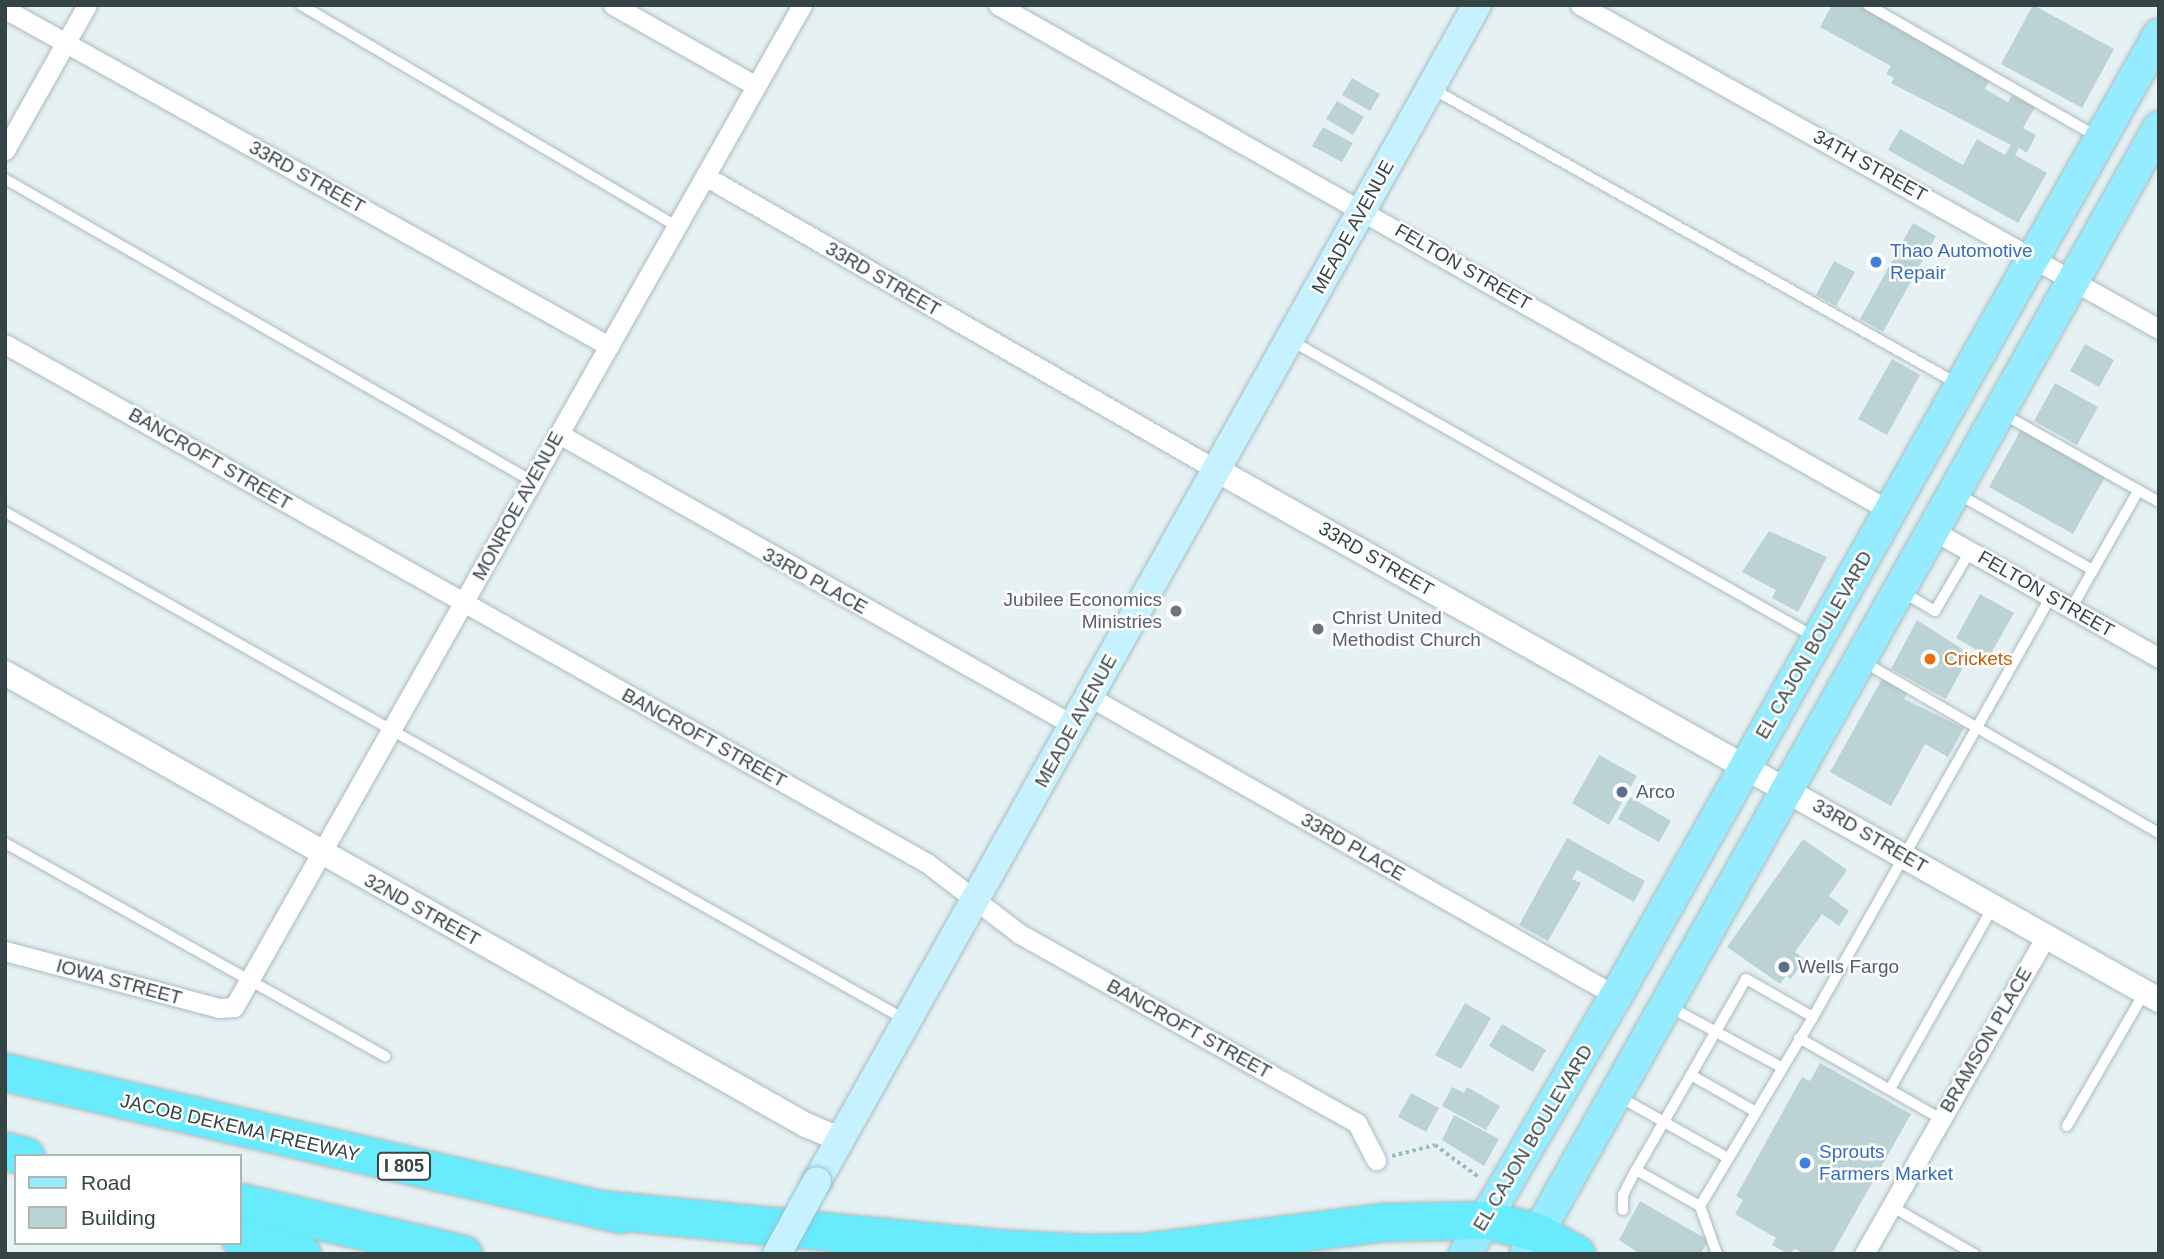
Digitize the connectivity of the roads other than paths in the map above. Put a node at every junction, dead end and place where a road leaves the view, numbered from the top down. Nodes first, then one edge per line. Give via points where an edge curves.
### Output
1 (87, 5) edge
2 (301, 5) edge
3 (613, 5) edge
4 (802, 5) edge
5 (998, 5) edge
6 (1477, 5) edge
7 (1580, 5) edge
8 (1868, 5) edge
9 (5, 9) edge
10 (2159, 35) edge
11 (66, 43) junction
12 (756, 86) junction
13 (1431, 88) junction
14 (2159, 128) edge
15 (2100, 138) junction
16 (5, 150) edge
17 (705, 176) junction
18 (5, 179) edge
19 (1363, 210) junction
20 (676, 226) junction
21 (2032, 258) junction
22 (2071, 280) junction
23 (2159, 329) edge
24 (1290, 340) junction
25 (5, 344) edge
26 (608, 346) junction
27 (1960, 386) junction
28 (1999, 412) junction
29 (559, 434) junction
30 (1215, 470) junction
31 (532, 481) junction
32 (2138, 491) junction
33 (1954, 492) junction
34 (2159, 502) edge
35 (1890, 511) junction
36 (5, 512) edge
37 (1932, 530) junction
38 (1970, 551) junction
39 (2093, 570) junction
40 (1899, 590) junction
41 (2051, 597) junction
42 (463, 603) junction
43 (2071, 609) junction
44 (1818, 639) junction
45 (2159, 658) edge
46 (1860, 660) junction
47 (5, 673) edge
48 (1090, 697) junction
49 (1073, 725) junction
50 (1976, 726) junction
51 (391, 729) junction
52 (1745, 766) junction
53 (1787, 789) junction
54 (2159, 833) edge
55 (5, 843) edge
56 (321, 853) junction
57 (1902, 854) junction
58 (977, 902) junction
59 (1994, 907) junction
60 (2046, 936) junction
61 (5, 951) edge
62 (248, 982) junction
63 (1616, 996) junction
64 (2152, 996) edge
65 (1665, 1004) junction
66 (234, 1007) joint
67 (1813, 1017) junction
68 (909, 1021) junction
69 (1716, 1031) junction
70 (1799, 1038) junction
71 (384, 1056) dead end
72 (1780, 1067) junction
73 (5, 1072) edge
74 (1691, 1075) junction
75 (1890, 1089) junction
76 (1614, 1094) junction
77 (1754, 1111) junction
78 (1941, 1119) junction
79 (1664, 1122) junction
80 (2067, 1126) dead end
81 (841, 1140) junction
82 (1728, 1158) junction
83 (1376, 1160) road end
84 (1636, 1170) junction
85 (242, 1202) edge
86 (1700, 1206) junction
87 (1891, 1206) junction
88 (598, 1209) junction
89 (1623, 1210) dead end
90 (1486, 1220) junction
91 (242, 1239) edge
92 (1532, 1243) edge
93 (302, 1254) edge
94 (463, 1254) edge
95 (777, 1254) edge
96 (803, 1254) edge
97 (1465, 1254) edge
98 (1576, 1254) edge
99 (1717, 1254) edge
100 (1864, 1254) edge
101 (1974, 1254) edge

1 - 11 street
2 - 20 lane
3 - 12 street
4 - 12 street, MONROE AVENUE
5 - 19 street, FELTON STREET
6 - 13 main road, MEADE AVENUE
7 - 21 street, 34TH STREET
8 - 15 lane
9 - 11 street, 33RD STREET
10 - 15 main road, EL CAJON BOULEVARD
11 - 16 street
11 - 26 street, 33RD STREET
12 - 17 street, MONROE AVENUE
13 - 19 main road, MEADE AVENUE
13 - 27 lane
14 - 22 main road via 2146,160
15 - 21 main road, EL CAJON BOULEVARD
17 - 20 street, MONROE AVENUE
17 - 30 street, 33RD STREET
18 - 31 lane
19 - 24 main road, MEADE AVENUE
19 - 35 street, FELTON STREET
20 - 26 street, MONROE AVENUE
21 - 22 street, 34TH STREET
21 - 27 main road, EL CAJON BOULEVARD
22 - 23 street, 34TH STREET
22 - 28 main road
24 - 30 main road, MEADE AVENUE
24 - 44 lane
25 - 42 street, BANCROFT STREET
26 - 29 street, MONROE AVENUE
27 - 35 main road, EL CAJON BOULEVARD
28 - 32 lane
28 - 33 main road
29 - 31 street, MONROE AVENUE
29 - 49 street, 33RD PLACE
30 - 48 main road, MEADE AVENUE
30 - 52 street, 33RD STREET
31 - 42 street, MONROE AVENUE
32 - 34 lane
32 - 39 lane
33 - 37 main road
33 - 39 lane
35 - 44 main road, EL CAJON BOULEVARD
36 - 51 lane
37 - 38 street, FELTON STREET
37 - 40 main road
38 - 40 lane via 1935,611
38 - 41 street, FELTON STREET
39 - 43 lane
40 - 46 main road
41 - 43 street, FELTON STREET
41 - 50 lane
42 - 51 street, MONROE AVENUE
42 - 58 street, BANCROFT STREET via 927,863
43 - 45 street, FELTON STREET
44 - 52 main road, EL CAJON BOULEVARD
46 - 50 lane
46 - 53 main road
47 - 56 street, 32ND STREET
48 - 49 main road, MEADE AVENUE
48 - 63 street, 33RD PLACE
49 - 58 main road, MEADE AVENUE
50 - 54 lane
50 - 57 lane
51 - 56 street, MONROE AVENUE
51 - 68 lane
52 - 53 street, 33RD STREET
52 - 63 main road, EL CAJON BOULEVARD
53 - 57 street, 33RD STREET
53 - 65 main road
55 - 62 lane
56 - 62 street, MONROE AVENUE
56 - 81 street, 32ND STREET via 806,1125
57 - 59 street, 33RD STREET
57 - 67 lane
58 - 68 main road, MEADE AVENUE
58 - 83 street, BANCROFT STREET via 1020,934 1357,1123
59 - 60 street, 33RD STREET
59 - 75 lane
60 - 64 street, 33RD STREET
60 - 78 street, BRAMSON PLACE
61 - 66 street, IOWA STREET via 219,1008
62 - 66 street, MONROE AVENUE
62 - 71 lane
63 - 90 main road, EL CAJON BOULEVARD
64 - 80 lane
65 - 69 lane
65 - 76 main road
67 - 69 lane via 1746,979
67 - 70 lane
68 - 81 main road, MEADE AVENUE
69 - 72 lane
69 - 74 lane
70 - 72 lane
70 - 75 lane
72 - 77 lane
73 - 88 highway, JACOB DEKEMA FREEWAY / I 805
74 - 77 lane
74 - 79 lane
75 - 78 lane
76 - 79 lane
76 - 92 main road
77 - 82 lane
78 - 87 street, BRAMSON PLACE
79 - 82 lane
79 - 84 lane
81 - 95 main road, MEADE AVENUE, bridge
82 - 86 lane
84 - 86 lane
84 - 89 lane via 1621,1201
85 - 94 highway
86 - 99 lane
87 - 100 street, BRAMSON PLACE
87 - 101 lane
88 - 90 highway via 1091,1254 1143,1252 1385,1222
88 - 96 highway, JACOB DEKEMA FREEWAY / I 805
90 - 92 highway
90 - 97 main road, EL CAJON BOULEVARD
91 - 93 highway
92 - 98 highway

